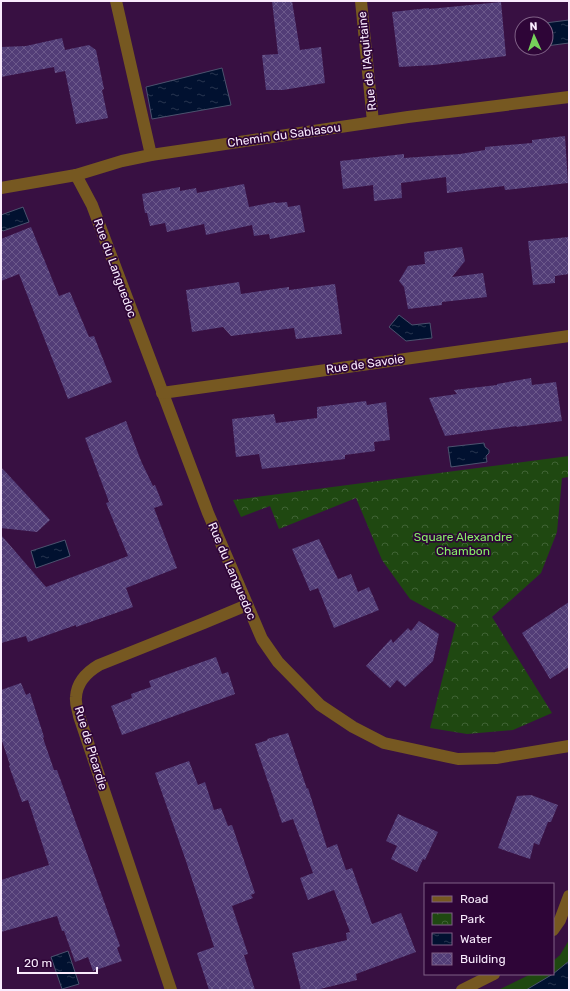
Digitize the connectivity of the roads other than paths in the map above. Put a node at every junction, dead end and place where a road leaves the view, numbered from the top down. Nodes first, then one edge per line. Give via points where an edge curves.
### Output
1 (116, 1) edge
2 (361, 1) edge
3 (569, 97) edge
4 (373, 122) junction
5 (151, 155) junction
6 (76, 176) junction
7 (1, 188) edge
8 (569, 336) edge
9 (162, 393) junction
10 (246, 605) junction
11 (569, 746) edge
12 (569, 896) edge
13 (554, 929) edge
14 (492, 975) edge
15 (172, 990) edge
16 (462, 990) edge

1 - 5 street
2 - 4 street, Rue de l'Aquitaine
3 - 4 street, Chemin du Sablasou
4 - 5 street, Chemin du Sablasou
5 - 6 street, Chemin du Sablasou via 122,161
6 - 7 street, Chemin du Sablasou
6 - 9 street, Rue du Languedoc via 92,205
8 - 9 street, Rue de Savoie
9 - 10 street, Rue du Languedoc
10 - 11 street, Rue du Languedoc via 262,639 291,677 320,705 353,727 384,743 458,759 496,758
10 - 15 street, Rue de Picardie via 99,665 88,672 79,684 76,698 79,716
12 - 13 street
14 - 16 street

